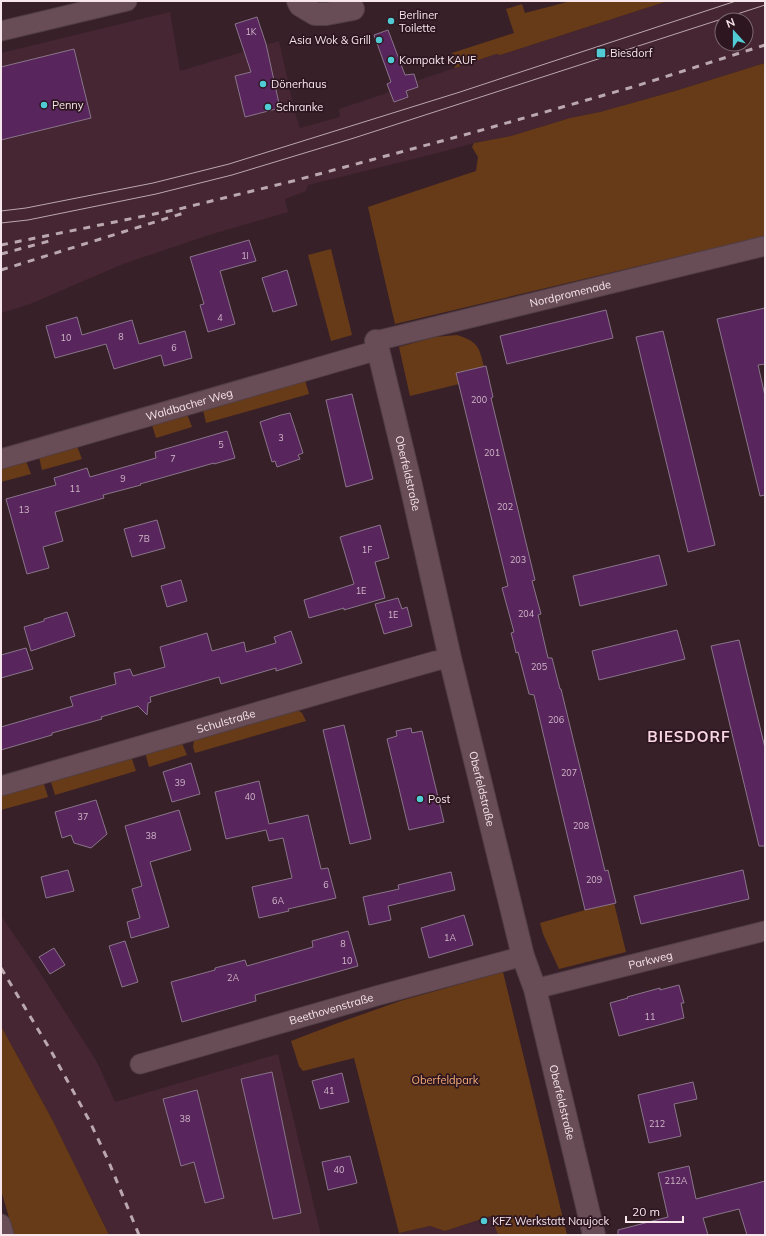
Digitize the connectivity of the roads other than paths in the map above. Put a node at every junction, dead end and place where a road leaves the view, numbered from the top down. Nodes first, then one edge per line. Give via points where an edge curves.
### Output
1 (127, 1) edge
2 (298, 1) edge
3 (353, 9) dead end
4 (1, 30) edge
5 (765, 246) edge
6 (377, 346) junction
7 (1, 459) edge
8 (450, 658) junction
9 (1, 786) edge
10 (765, 930) edge
11 (523, 956) junction
12 (535, 989) junction
13 (140, 1064) dead end
14 (1, 1224) edge
15 (4, 1235) edge
16 (594, 1235) edge

1 - 4 street
2 - 3 street via 315,14
5 - 6 street, Nordpromenade
6 - 7 street, Waldbacher Weg
6 - 8 street, Oberfeldstraße via 416,503
8 - 9 street, Schulstraße
8 - 11 street, Oberfeldstraße
10 - 12 street, Parkweg
11 - 12 street, Oberfeldstraße
11 - 13 street, Beethovenstraße
12 - 16 street, Oberfeldstraße
14 - 15 street

